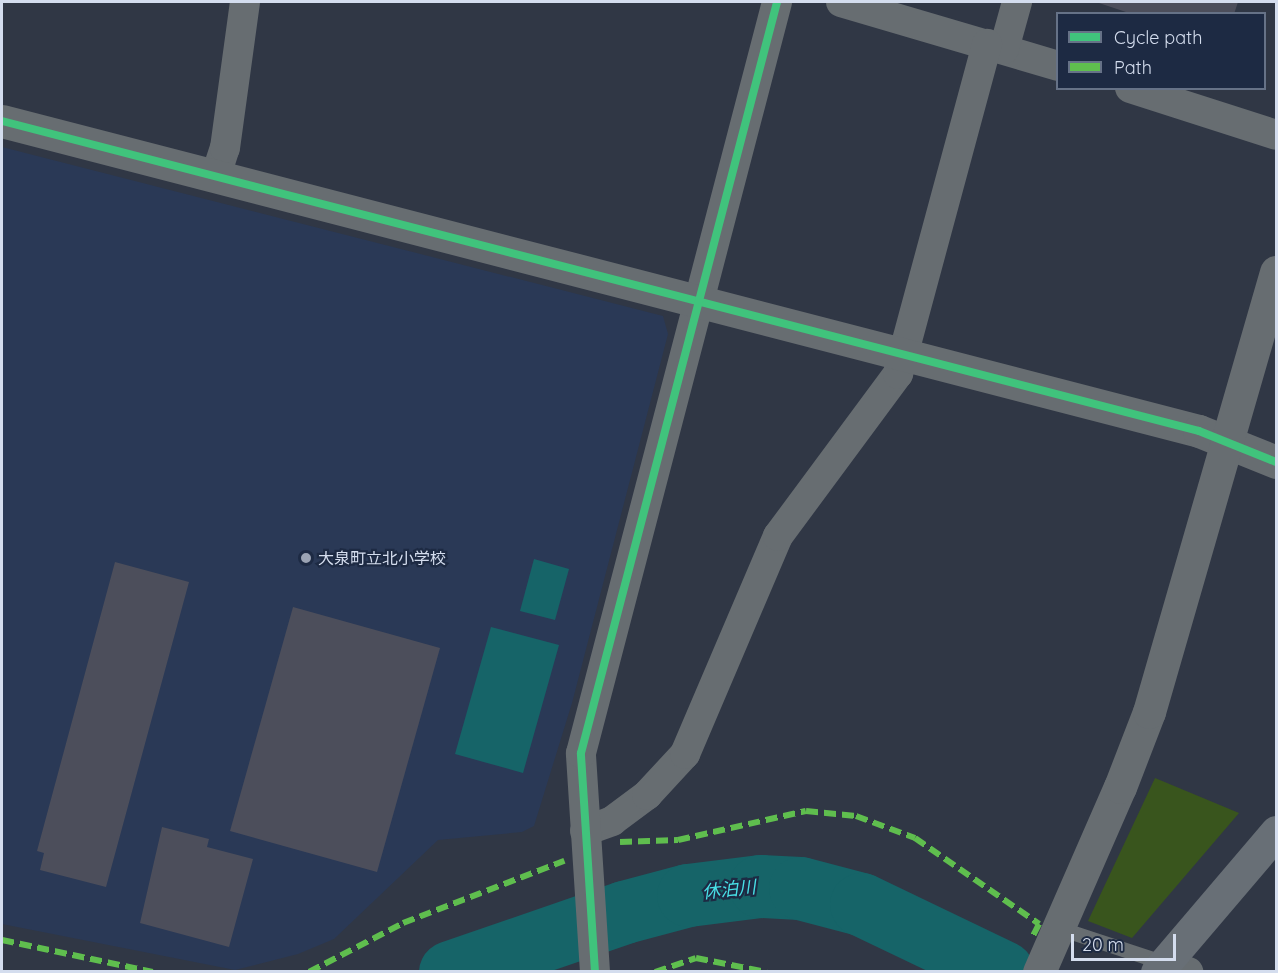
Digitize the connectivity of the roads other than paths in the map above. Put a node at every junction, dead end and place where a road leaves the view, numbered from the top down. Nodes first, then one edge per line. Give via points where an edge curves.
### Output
1 (245, 2) edge
2 (777, 2) edge
3 (841, 2) edge
4 (1017, 2) edge
5 (996, 47) junction
6 (1056, 65) edge
7 (1136, 90) edge
8 (2, 121) edge
9 (1276, 135) edge
10 (216, 175) junction
11 (1276, 272) edge
12 (699, 300) junction
13 (904, 355) junction
14 (1229, 441) junction
15 (1276, 462) edge
16 (585, 831) junction
17 (1276, 832) edge
18 (1055, 935) junction
19 (1170, 969) edge
20 (595, 972) edge
21 (1039, 972) edge

1 - 10 street via 225,148
2 - 12 street
3 - 5 street
4 - 5 street
5 - 6 street
5 - 13 street
7 - 9 street
8 - 10 street
10 - 12 street
11 - 14 street
12 - 13 street
12 - 16 street via 581,753
13 - 14 street
13 - 16 street via 891,386 778,536 686,754 670,774 630,808 612,821
14 - 15 street
14 - 18 street via 1149,712
16 - 20 street
17 - 19 main road
18 - 19 lane
18 - 21 street

